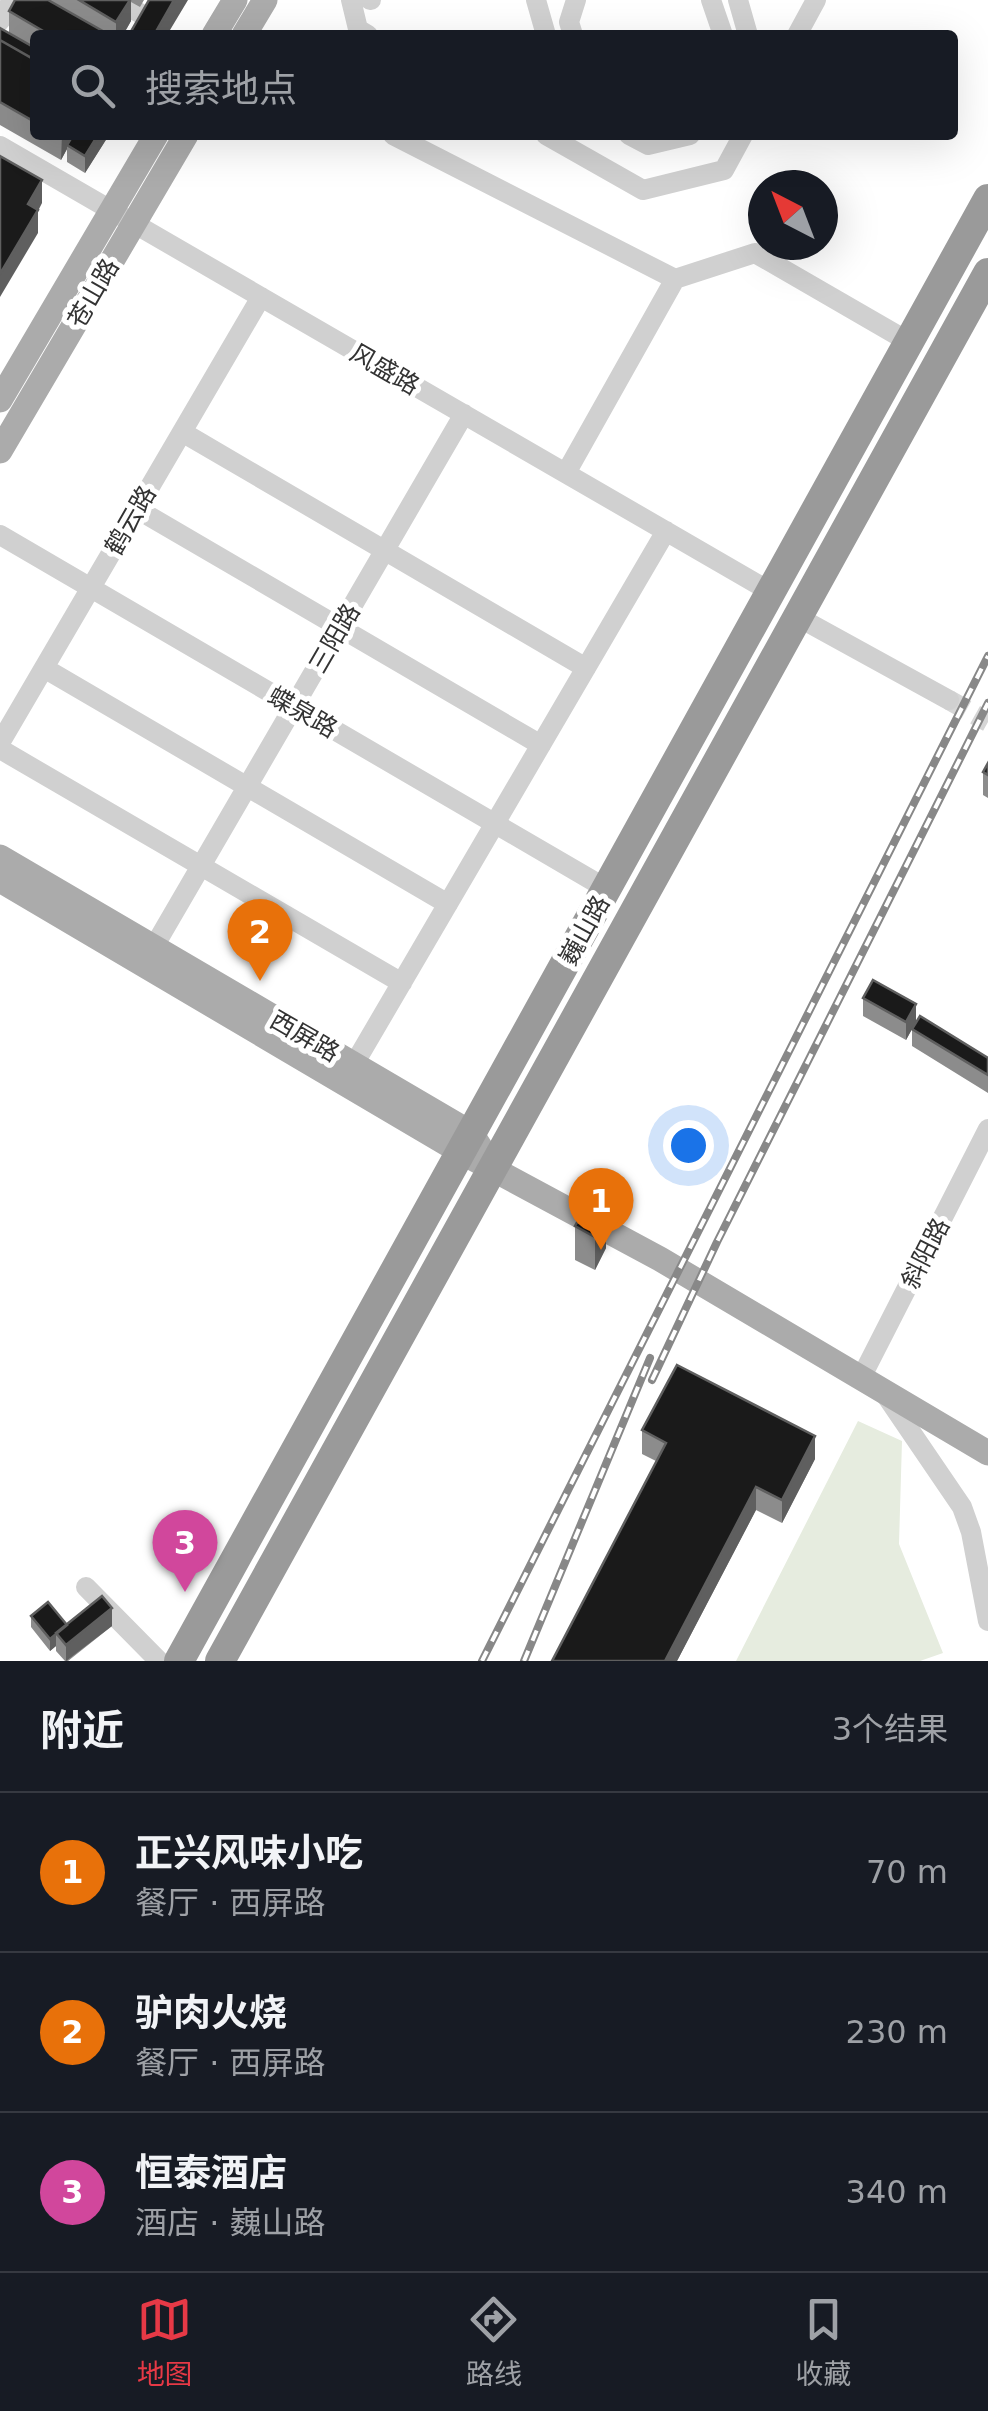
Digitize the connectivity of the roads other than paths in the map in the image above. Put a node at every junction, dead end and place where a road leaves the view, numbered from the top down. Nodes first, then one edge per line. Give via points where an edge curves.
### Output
1 (12, 0) edge
2 (117, 0) edge
3 (235, 0) edge
4 (264, 0) edge
5 (351, 0) edge
6 (536, 0) edge
7 (576, 0) edge
8 (712, 0) edge
9 (738, 0) edge
10 (816, 0) edge
11 (147, 8) edge
12 (0, 21) edge
13 (134, 30) edge
14 (217, 30) edge
15 (247, 30) edge
16 (358, 30) edge
17 (545, 30) edge
18 (571, 30) edge
19 (721, 30) edge
20 (743, 30) edge
21 (800, 30) edge
22 (154, 140) edge
23 (182, 140) edge
24 (403, 140) edge
25 (555, 140) edge
26 (638, 140) edge
27 (669, 140) edge
28 (740, 140) edge
29 (0, 146) edge
30 (988, 199) edge
31 (123, 217) junction
32 (979, 236) edge
33 (988, 273) edge
34 (675, 279) junction
35 (261, 297) junction
36 (910, 342) junction
37 (0, 400) edge
38 (464, 414) junction
39 (182, 432) junction
40 (0, 451) edge
41 (566, 474) junction
42 (136, 509) junction
43 (666, 531) junction
44 (0, 535) edge
45 (385, 551) junction
46 (91, 588) junction
47 (771, 592) junction
48 (798, 617) junction
49 (340, 628) junction
50 (44, 668) junction
51 (586, 668) junction
52 (950, 700) tunnel mouth
53 (294, 706) junction
54 (541, 745) junction
55 (0, 746) edge
56 (247, 787) junction
57 (494, 824) junction
58 (0, 858) edge
59 (200, 866) junction
60 (0, 880) edge
61 (607, 890) junction
62 (448, 904) junction
63 (148, 956) junction
64 (402, 983) junction
65 (349, 1074) junction
66 (988, 1128) edge
67 (466, 1143) junction
68 (493, 1168) junction
69 (872, 1384) junction
70 (988, 1453) edge
71 (86, 1587) dead end
72 (988, 1621) edge
73 (159, 1661) edge
74 (179, 1661) edge
75 (220, 1661) edge

1 - 12 street
2 - 11 street
3 - 14 main road
4 - 15 main road
5 - 16 street
6 - 17 street
7 - 18 street
8 - 19 street
9 - 20 street
10 - 21 street
11 - 13 street
22 - 31 main road, 苍山路
23 - 31 main road, 苍山路
24 - 34 street
25 - 28 street via 644,190 724,170
26 - 27 street
29 - 31 street, 风盛路
30 - 32 highway, 巍山路
31 - 35 street, 风盛路
31 - 37 main road, 苍山路
31 - 40 main road, 苍山路
32 - 36 highway, 巍山路
33 - 48 highway, 巍山路
34 - 36 street via 755,253
34 - 41 street
35 - 38 street, 风盛路
35 - 39 street, 鹤云路
36 - 47 highway, 巍山路
38 - 41 street, 风盛路
38 - 45 street, 三阳路
39 - 42 street, 鹤云路
39 - 45 street
41 - 43 street, 风盛路
42 - 46 street, 鹤云路
42 - 49 street
43 - 47 street, 风盛路
43 - 51 street
44 - 46 street, 蝶泉路
45 - 49 street, 三阳路
45 - 51 street
46 - 50 street, 鹤云路
46 - 53 street, 蝶泉路
47 - 48 highway
47 - 61 highway, 巍山路
48 - 52 street
48 - 68 highway, 巍山路
49 - 53 street, 三阳路
49 - 54 street
50 - 55 street, 鹤云路
50 - 56 street
51 - 54 street
53 - 56 street, 三阳路
53 - 57 street, 蝶泉路
54 - 57 street
55 - 59 street
56 - 59 street, 三阳路
56 - 62 street
57 - 61 street, 蝶泉路
57 - 62 street
58 - 63 main road, 西屏路
59 - 63 street, 三阳路
59 - 64 street
60 - 63 main road, 西屏路
61 - 67 highway, 巍山路
62 - 64 street
63 - 65 main road, 西屏路
64 - 65 street
65 - 67 main road, 西屏路
66 - 69 street, 斜阳路
67 - 68 main road, 西屏路
67 - 74 highway, 巍山路
68 - 69 main road, 西屏路
68 - 75 highway, 巍山路
69 - 70 main road, 西屏路
69 - 72 street via 962,1507
71 - 73 street

